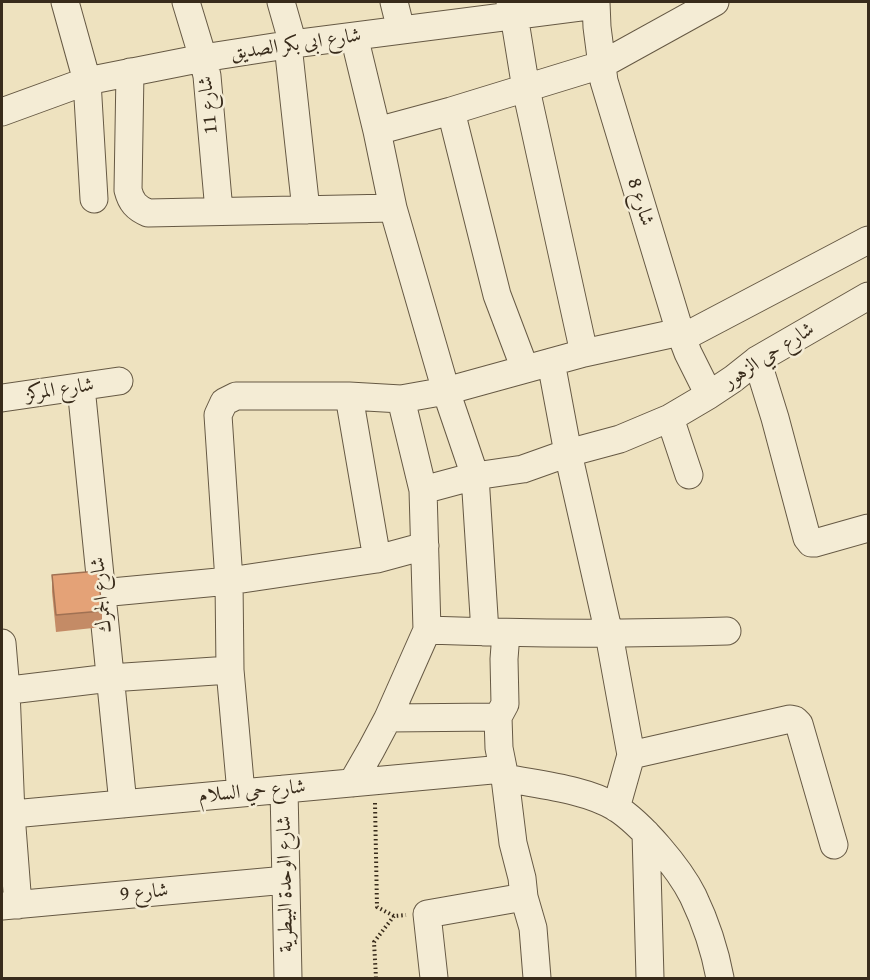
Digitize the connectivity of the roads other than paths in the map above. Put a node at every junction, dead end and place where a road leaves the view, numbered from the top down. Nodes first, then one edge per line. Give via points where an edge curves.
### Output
1 (65, 2) edge
2 (186, 2) edge
3 (281, 2) edge
4 (394, 2) edge
5 (715, 2) edge
6 (596, 3) edge
7 (512, 8) edge
8 (401, 30) junction
9 (354, 36) junction
10 (290, 45) junction
11 (203, 58) junction
12 (601, 65) junction
13 (130, 72) junction
14 (87, 81) junction
15 (526, 89) junction
16 (451, 111) junction
17 (2, 112) edge
18 (377, 131) junction
19 (93, 199) dead end
20 (393, 208) junction
21 (306, 210) junction
22 (219, 212) junction
23 (868, 240) edge
24 (868, 296) edge
25 (681, 335) junction
26 (584, 353) junction
27 (757, 360) junction
28 (551, 362) junction
29 (525, 369) junction
30 (119, 381) dead end
31 (81, 387) junction
32 (446, 391) junction
33 (709, 395) junction
34 (349, 396) junction
35 (2, 398) edge
36 (401, 399) junction
37 (670, 418) junction
38 (568, 453) junction
39 (689, 475) dead end
40 (475, 476) junction
41 (423, 490) junction
42 (868, 528) edge
43 (424, 546) junction
44 (377, 559) junction
45 (229, 581) junction
46 (101, 593) junction
47 (427, 630) junction
48 (727, 631) dead end
49 (495, 632) junction
50 (609, 634) junction
51 (2, 643) edge
52 (231, 670) junction
53 (110, 678) junction
54 (4, 691) edge
55 (498, 717) junction
56 (388, 718) junction
57 (631, 755) junction
58 (504, 773) junction
59 (363, 782) junction
60 (284, 789) junction
61 (241, 793) junction
62 (123, 804) junction
63 (615, 808) junction
64 (6, 815) edge
65 (646, 833) junction
66 (834, 845) dead end
67 (286, 880) junction
68 (524, 897) junction
69 (10, 905) edge
70 (288, 978) edge
71 (434, 978) edge
72 (537, 978) edge
73 (650, 978) edge
74 (720, 978) edge

1 - 14 street
2 - 11 street, شارع 11
3 - 10 street
4 - 8 street
5 - 12 street
6 - 7 street, شارع ابى بكر الصديق
6 - 12 street, شارع 8
7 - 8 street, شارع ابى بكر الصديق
7 - 15 street
8 - 9 street, شارع ابى بكر الصديق
9 - 10 street, شارع ابى بكر الصديق
9 - 18 street
10 - 11 street, شارع ابى بكر الصديق
10 - 21 street
11 - 13 street, شارع ابى بكر الصديق
11 - 22 street, شارع 11
12 - 15 street
12 - 25 street, شارع 8
13 - 14 street, شارع ابى بكر الصديق
13 - 22 street via 128,190 134,204 148,213
14 - 17 street, شارع ابى بكر الصديق
14 - 19 street
15 - 16 street
15 - 26 street
16 - 18 street
16 - 29 street via 497,295
18 - 20 street
20 - 21 street
20 - 32 street
21 - 22 street
23 - 25 street
24 - 27 street, شارع حي الزهور
25 - 26 street
25 - 33 street, شارع 8
26 - 28 street
27 - 33 street, شارع حي الزهور
27 - 42 street via 808,541 815,543
28 - 29 street
28 - 38 street
29 - 32 street
30 - 31 street, شارع المركز
31 - 35 street, شارع المركز
31 - 46 street, شارع الجمرك
32 - 36 street
32 - 40 street
33 - 37 street, شارع حي الزهور
34 - 36 street
34 - 44 street
34 - 45 street via 236,396 224,402 218,415
36 - 41 street
37 - 38 street, شارع حي الزهور via 620,439
37 - 39 street
38 - 40 street, شارع حي الزهور via 523,469
38 - 50 street
40 - 41 street, شارع حي الزهور
40 - 49 street
41 - 43 street
43 - 44 street
43 - 47 street
44 - 45 street
45 - 46 street
45 - 52 street
46 - 53 street, شارع الجمرك
47 - 49 street
47 - 56 street
48 - 50 street
49 - 50 street
49 - 55 street via 504,659 504,704
50 - 57 street
51 - 54 street
52 - 53 street
52 - 61 street
53 - 54 street
53 - 62 street, شارع الجمرك
54 - 64 street
55 - 56 street
55 - 58 street
56 - 59 street via 371,750
57 - 63 street
57 - 66 street via 795,720
58 - 59 street, شارع حي السلام
58 - 63 street, شارع حي السلام via 575,792
58 - 68 street
59 - 60 street, شارع حي السلام
60 - 61 street, شارع حي السلام
60 - 67 street, شارع الوحدة البيطرية
61 - 62 street, شارع حي السلام
62 - 64 street, شارع حي السلام
63 - 65 street, شارع حي السلام
64 - 69 street
65 - 73 street
65 - 74 street, شارع حي السلام via 693,896
67 - 69 street, شارع 9
67 - 70 street, شارع الوحدة البيطرية
68 - 71 street via 427,914
68 - 72 street via 533,928

